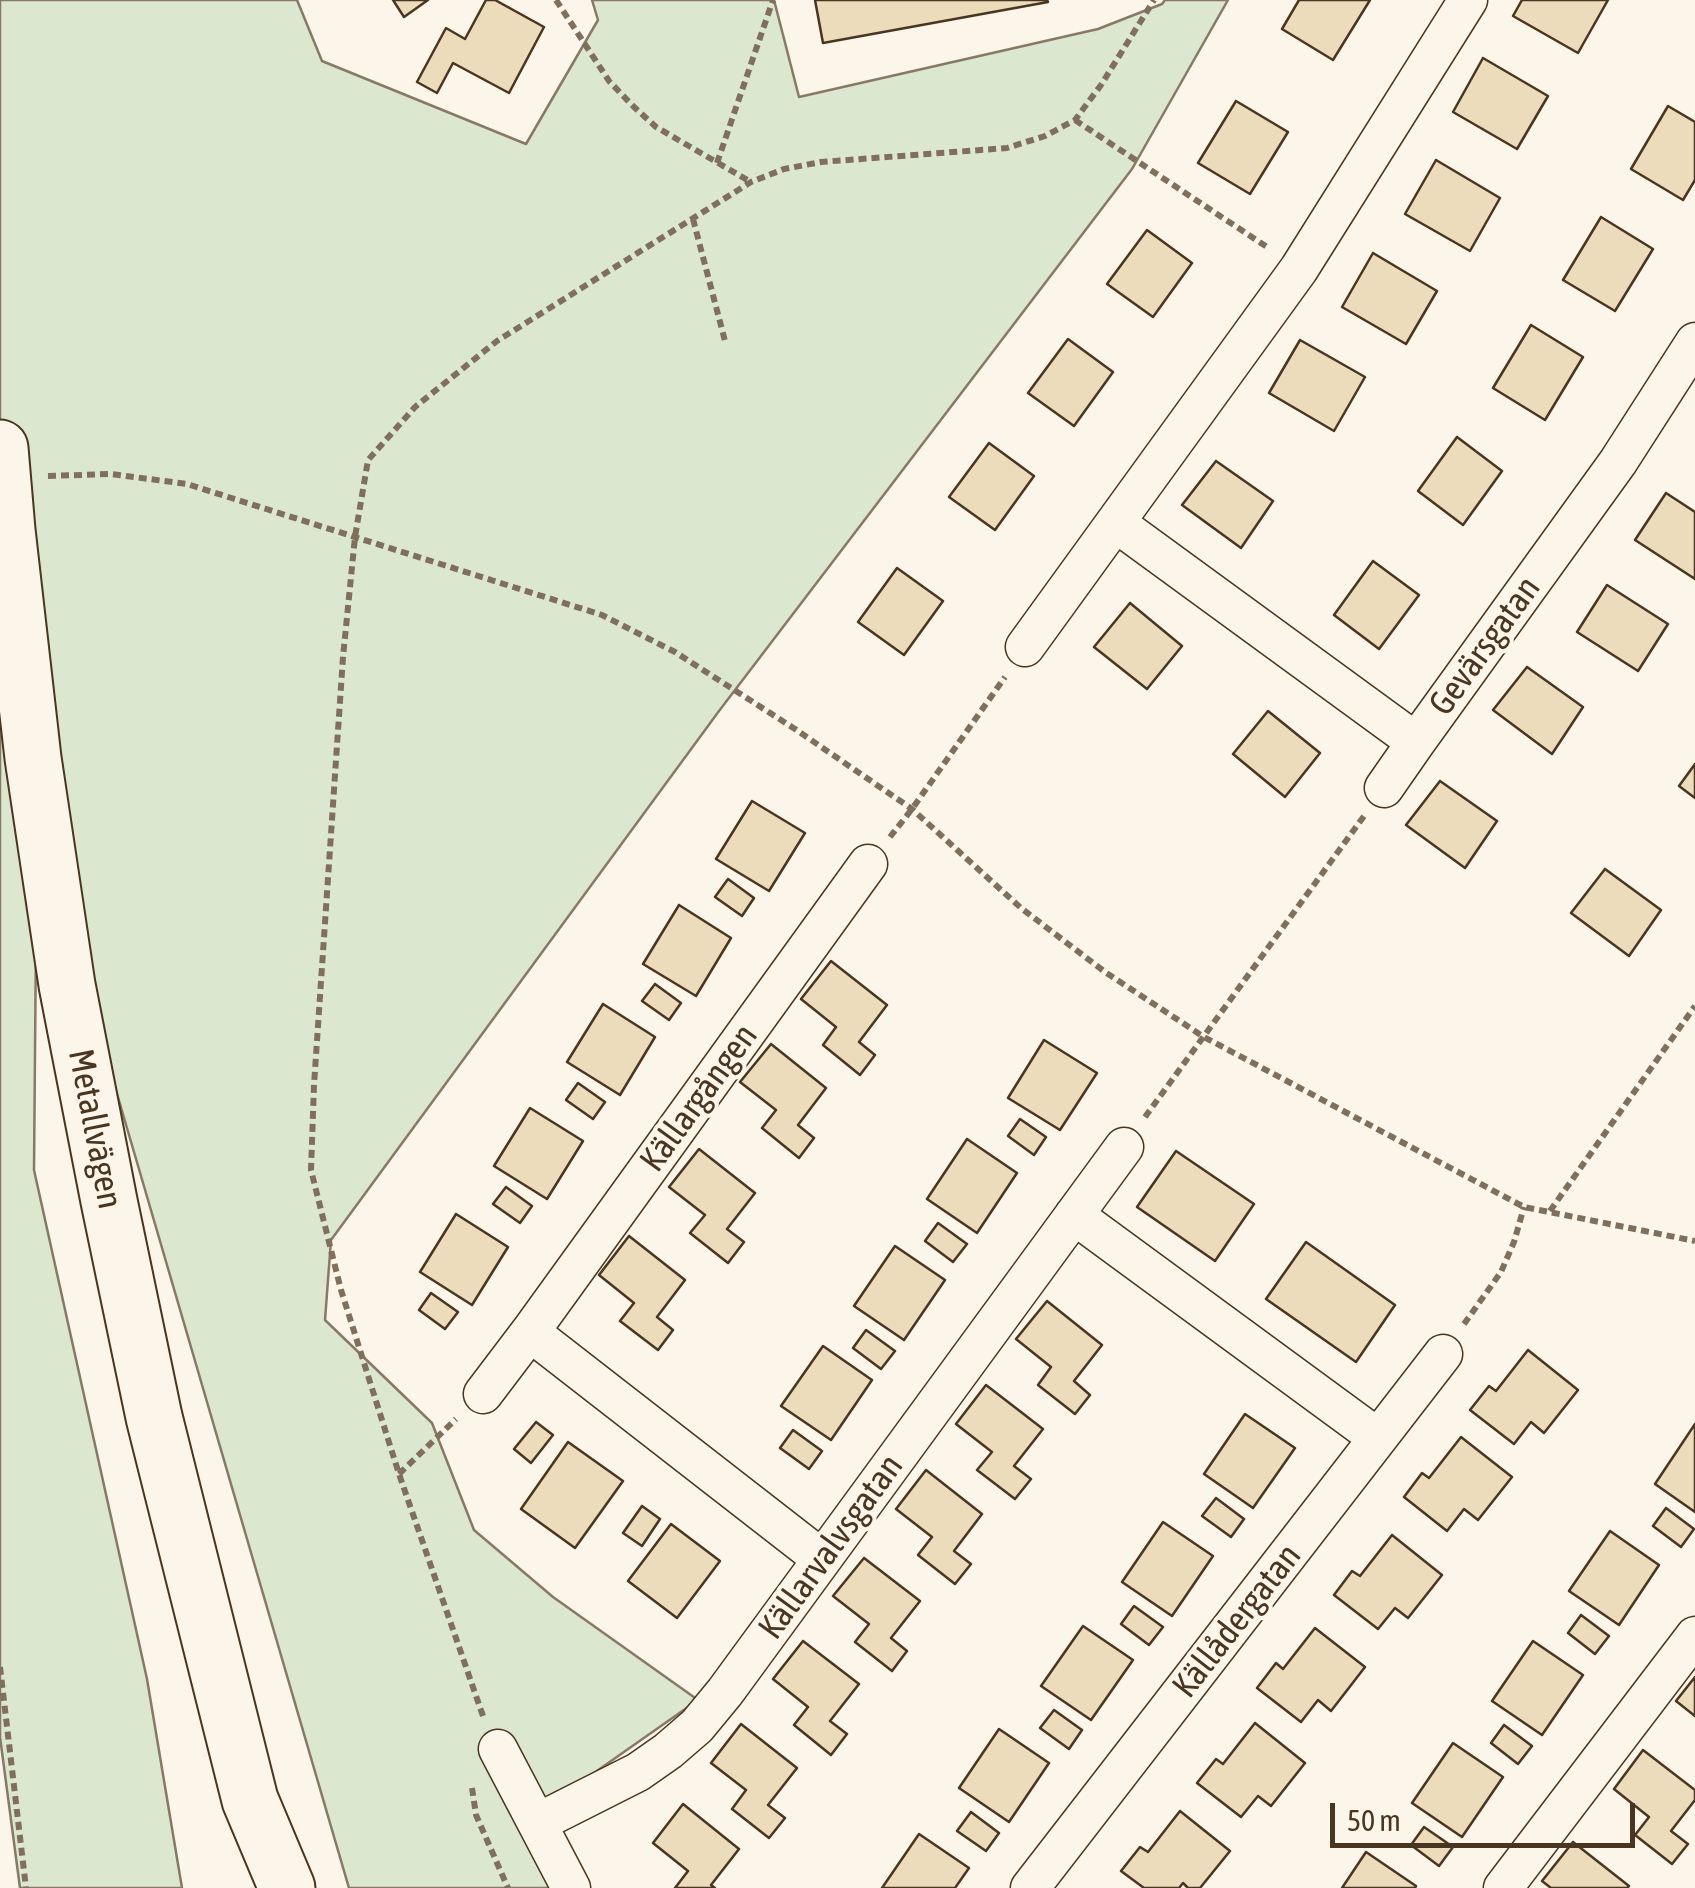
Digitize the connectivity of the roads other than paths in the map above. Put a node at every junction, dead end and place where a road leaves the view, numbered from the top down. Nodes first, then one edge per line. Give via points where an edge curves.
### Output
1 (1468, 0) edge
2 (1695, 342) edge
3 (0, 448) edge
4 (1116, 524) junction
5 (1026, 647) road end
6 (1416, 742) junction
7 (1384, 788) road end
8 (868, 864) road end
9 (1124, 1147) road end
10 (1074, 1215) junction
11 (530, 1332) junction
12 (1443, 1354) road end
13 (482, 1394) road end
14 (1378, 1438) junction
15 (822, 1558) junction
16 (1695, 1636) edge
17 (498, 1749) road end
18 (250, 1800) junction
19 (536, 1823) junction
20 (252, 1888) edge
21 (287, 1888) edge
22 (571, 1888) edge
23 (1030, 1888) edge
24 (1503, 1888) edge

1 - 4 street via 1299,268
2 - 6 street, Gevärsgatan via 1618,462
3 - 18 main road, Metallvägen via 32,758 67,985 154,1417
4 - 5 street
4 - 6 street, Gevärsgatan
6 - 7 street
8 - 11 street, Källargången
9 - 10 street, Källarvalvsgatan
10 - 14 street
10 - 15 street, Källarvalvsgatan
11 - 13 street, Källargången
11 - 15 street
12 - 14 street, Källådergatan
14 - 23 street, Källådergatan
15 - 19 street, Källarvalvsgatan via 697,1726 638,1772
16 - 24 street
17 - 19 street
18 - 20 main road, Metallvägen
18 - 21 main road, Metallvägen
19 - 22 street

